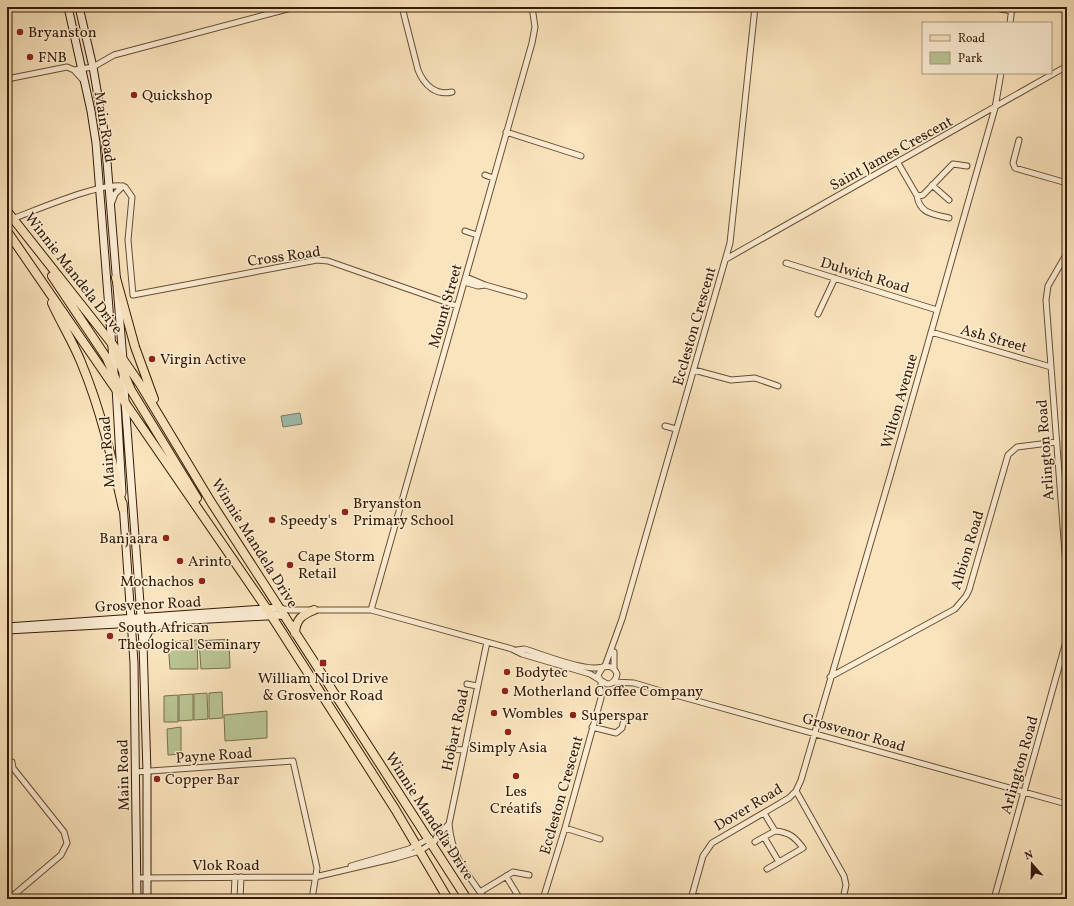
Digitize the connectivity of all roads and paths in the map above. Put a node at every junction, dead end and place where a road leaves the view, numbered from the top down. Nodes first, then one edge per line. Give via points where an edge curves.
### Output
1 (79, 7) edge
2 (295, 7) edge
3 (402, 7) edge
4 (532, 7) edge
5 (755, 7) edge
6 (990, 7) edge
7 (68, 8) edge
8 (1012, 9) edge
9 (1010, 22) edge
10 (1067, 66) edge
11 (93, 67) junction
12 (78, 70) junction
13 (1001, 74) edge
14 (7, 79) edge
15 (452, 92) dead end
16 (995, 108) junction
17 (506, 132) junction
18 (1018, 140) dead end
19 (580, 156) dead end
20 (898, 163) junction
21 (967, 166) dead end
22 (484, 175) dead end
23 (493, 178) junction
24 (1067, 183) edge
25 (109, 185) junction
26 (932, 185) junction
27 (123, 186) junction
28 (100, 188) junction
29 (917, 196) junction
30 (948, 200) dead end
31 (111, 205) junction
32 (7, 211) edge
33 (949, 218) dead end
34 (12, 219) junction
35 (7, 231) edge
36 (464, 231) dead end
37 (477, 235) junction
38 (35, 248) junction
39 (1067, 253) edge
40 (726, 259) junction
41 (786, 263) dead end
42 (40, 278) junction
43 (116, 278) junction
44 (835, 278) junction
45 (465, 279) junction
46 (524, 296) dead end
47 (457, 306) junction
48 (937, 310) junction
49 (818, 314) dead end
50 (931, 332) junction
51 (113, 345) junction
52 (122, 358) junction
53 (1051, 367) junction
54 (694, 370) junction
55 (119, 374) junction
56 (778, 386) dead end
57 (116, 390) junction
58 (125, 403) junction
59 (162, 419) junction
60 (665, 426) dead end
61 (676, 430) junction
62 (1057, 442) junction
63 (123, 509) junction
64 (217, 535) junction
65 (1067, 579) edge
66 (279, 608) junction
67 (268, 610) junction
68 (314, 610) junction
69 (371, 610) junction
70 (287, 612) junction
71 (272, 617) junction
72 (131, 621) junction
73 (142, 621) junction
74 (170, 622) junction
75 (7, 627) edge
76 (7, 630) edge
77 (295, 633) junction
78 (1067, 638) edge
79 (487, 642) junction
80 (614, 643) junction
81 (143, 644) junction
82 (517, 650) junction
83 (604, 667) junction
84 (615, 669) junction
85 (830, 677) junction
86 (601, 681) junction
87 (612, 683) junction
88 (634, 683) junction
89 (467, 684) dead end
90 (477, 686) junction
91 (601, 698) junction
92 (625, 716) dead end
93 (592, 727) junction
94 (814, 734) junction
95 (449, 749) dead end
96 (464, 750) junction
97 (12, 762) dead end
98 (136, 772) junction
99 (147, 772) junction
100 (796, 791) junction
101 (1025, 793) junction
102 (1067, 804) edge
103 (764, 813) junction
104 (449, 824) junction
105 (565, 828) junction
106 (775, 831) junction
107 (764, 837) junction
108 (600, 839) dead end
109 (430, 842) junction
110 (755, 842) dead end
111 (418, 848) junction
112 (779, 862) junction
113 (767, 869) dead end
114 (529, 875) dead end
115 (506, 876) junction
116 (235, 877) junction
117 (241, 877) junction
118 (315, 877) junction
119 (137, 878) junction
120 (147, 878) junction
121 (480, 892) junction
122 (691, 897) edge
123 (10, 899) edge
124 (137, 899) edge
125 (147, 899) edge
126 (234, 899) edge
127 (240, 899) edge
128 (312, 899) edge
129 (448, 899) edge
130 (467, 899) edge
131 (485, 899) edge
132 (520, 899) edge
133 (543, 899) edge
134 (706, 899) edge
135 (843, 899) edge
136 (994, 899) edge

1 - 11 main road, Main Road
2 - 11 street via 114,55
3 - 15 street via 418,70 423,80 437,93
4 - 17 street, Mount Street via 535,27 532,43
5 - 40 street, Eccleston Crescent via 732,230
6 - 8 street
7 - 12 main road, Main Road
8 - 9 street
10 - 16 street, Saint James Crescent
11 - 12 street
11 - 25 main road, Main Road via 105,137
12 - 14 street via 67,67
12 - 28 main road, Main Road via 84,83 96,143
13 - 16 street, Wilton Avenue
16 - 20 street, Saint James Crescent
16 - 48 street, Wilton Avenue
17 - 19 street
17 - 23 street, Mount Street
18 - 24 street via 1013,163 1015,168
20 - 29 street
20 - 40 street, Saint James Crescent
21 - 26 street via 953,164
22 - 23 street
23 - 37 street, Mount Street
25 - 27 street
25 - 28 street
25 - 31 main road, Main Road
26 - 29 street via 923,195
26 - 30 street
27 - 31 street via 115,194
27 - 47 street, Cross Road via 132,197 128,240 133,295 317,260 328,261
28 - 34 street
28 - 51 main road, Main Road
29 - 33 street via 919,204 927,213
31 - 43 main road, Main Road
32 - 34 main road, Winnie Mandela Drive
34 - 38 main road, Winnie Mandela Drive
35 - 42 main road, Winnie Mandela Drive
36 - 37 street
37 - 45 street, Mount Street
38 - 51 main road, Winnie Mandela Drive
38 - 55 main road via 45,267
39 - 53 street, Arlington Road via 1047,291
40 - 54 street, Eccleston Crescent
41 - 44 street, Dulwich Road
42 - 57 main road, Winnie Mandela Drive
42 - 63 main road via 74,346 93,392 108,440
43 - 52 main road, Main Road
43 - 59 main road via 135,347
44 - 48 street, Dulwich Road
44 - 49 street
45 - 46 street
45 - 47 street, Mount Street
47 - 69 street, Mount Street
48 - 50 street, Wilton Avenue
50 - 53 street, Ash Street
50 - 85 street, Wilton Avenue
51 - 52 main road, Winnie Mandela Drive
51 - 55 main road
52 - 55 main road, Main Road
52 - 59 main road, Winnie Mandela Drive
53 - 62 street, Arlington Road
54 - 56 street via 731,380 755,378
54 - 61 street, Eccleston Crescent
55 - 57 main road, Main Road
55 - 58 main road
55 - 64 main road via 188,482
57 - 58 main road, Winnie Mandela Drive
57 - 63 main road, Main Road
58 - 64 main road, Winnie Mandela Drive
58 - 73 main road, Main Road
59 - 66 main road, Winnie Mandela Drive via 211,502
60 - 61 street
61 - 80 street, Eccleston Crescent
62 - 65 street, Arlington Road
62 - 85 street, Albion Road via 1017,447 1008,455 969,590 961,604
63 - 72 main road, Main Road
64 - 67 main road, Winnie Mandela Drive
66 - 67 main road, Grosvenor Road
66 - 70 main road, Winnie Mandela Drive
67 - 71 main road, Winnie Mandela Drive
67 - 73 main road, Grosvenor Road
68 - 69 street, Grosvenor Road
68 - 70 street, Grosvenor Road
68 - 77 main road via 299,618 295,624
69 - 79 street, Grosvenor Road
70 - 71 main road, Grosvenor Road
70 - 77 main road, Winnie Mandela Drive
71 - 74 main road, Grosvenor Road
71 - 111 main road, Winnie Mandela Drive
72 - 73 main road, Grosvenor Road
72 - 75 main road, Grosvenor Road
72 - 76 main road, Grosvenor Road
72 - 98 main road, Main Road
73 - 74 main road, Grosvenor Road
73 - 81 main road, Main Road
74 - 81 main road via 153,628
77 - 109 main road, Winnie Mandela Drive
78 - 101 street, Arlington Road
79 - 82 street, Grosvenor Road
79 - 90 street, Hobart Road
80 - 83 street, Eccleston Crescent
80 - 84 street, Eccleston Crescent
81 - 99 main road, Main Road
82 - 83 street, Grosvenor Road via 590,668
82 - 86 street, Grosvenor Road via 522,654 590,674
83 - 84 street
83 - 86 street via 598,675
84 - 87 street via 617,678
84 - 88 street, Grosvenor Road via 621,676
85 - 94 street, Wilton Avenue
86 - 87 street
86 - 91 street, Eccleston Crescent
87 - 88 street, Grosvenor Road
87 - 91 street, Eccleston Crescent
88 - 94 street, Grosvenor Road
89 - 90 street
90 - 96 street, Hobart Road
91 - 93 street, Eccleston Crescent
92 - 93 street via 622,728 616,733
93 - 105 street, Eccleston Crescent
94 - 100 street, Dover Road
94 - 101 street, Grosvenor Road
95 - 96 street
96 - 104 street, Hobart Road
97 - 123 street via 13,768 64,832 67,843 61,855
98 - 99 street, Payne Road
98 - 119 main road, Main Road
99 - 118 street, Payne Road via 293,761 317,868
99 - 120 main road, Main Road
100 - 103 street, Dover Road
100 - 135 street via 844,876 846,885
101 - 102 street, Grosvenor Road
101 - 136 street, Arlington Road
103 - 106 street
103 - 122 street, Dover Road via 708,847
104 - 109 street
104 - 121 street, Hobart Road via 454,852
105 - 108 street
105 - 133 street, Eccleston Crescent
106 - 107 street
106 - 112 street via 789,833 803,848
107 - 110 street
107 - 112 street
109 - 111 street, Vlok Road
109 - 130 main road, Winnie Mandela Drive
111 - 118 street, Vlok Road via 396,858
111 - 129 main road, Winnie Mandela Drive
112 - 113 street
114 - 115 street via 514,871
115 - 121 street
115 - 132 street
116 - 117 street, Vlok Road
116 - 120 street, Vlok Road
116 - 126 street
117 - 118 street, Vlok Road
117 - 127 street
118 - 128 street
119 - 120 street, Vlok Road
119 - 124 main road, Main Road
120 - 125 main road, Main Road
121 - 131 street, Hobart Road
122 - 134 street

